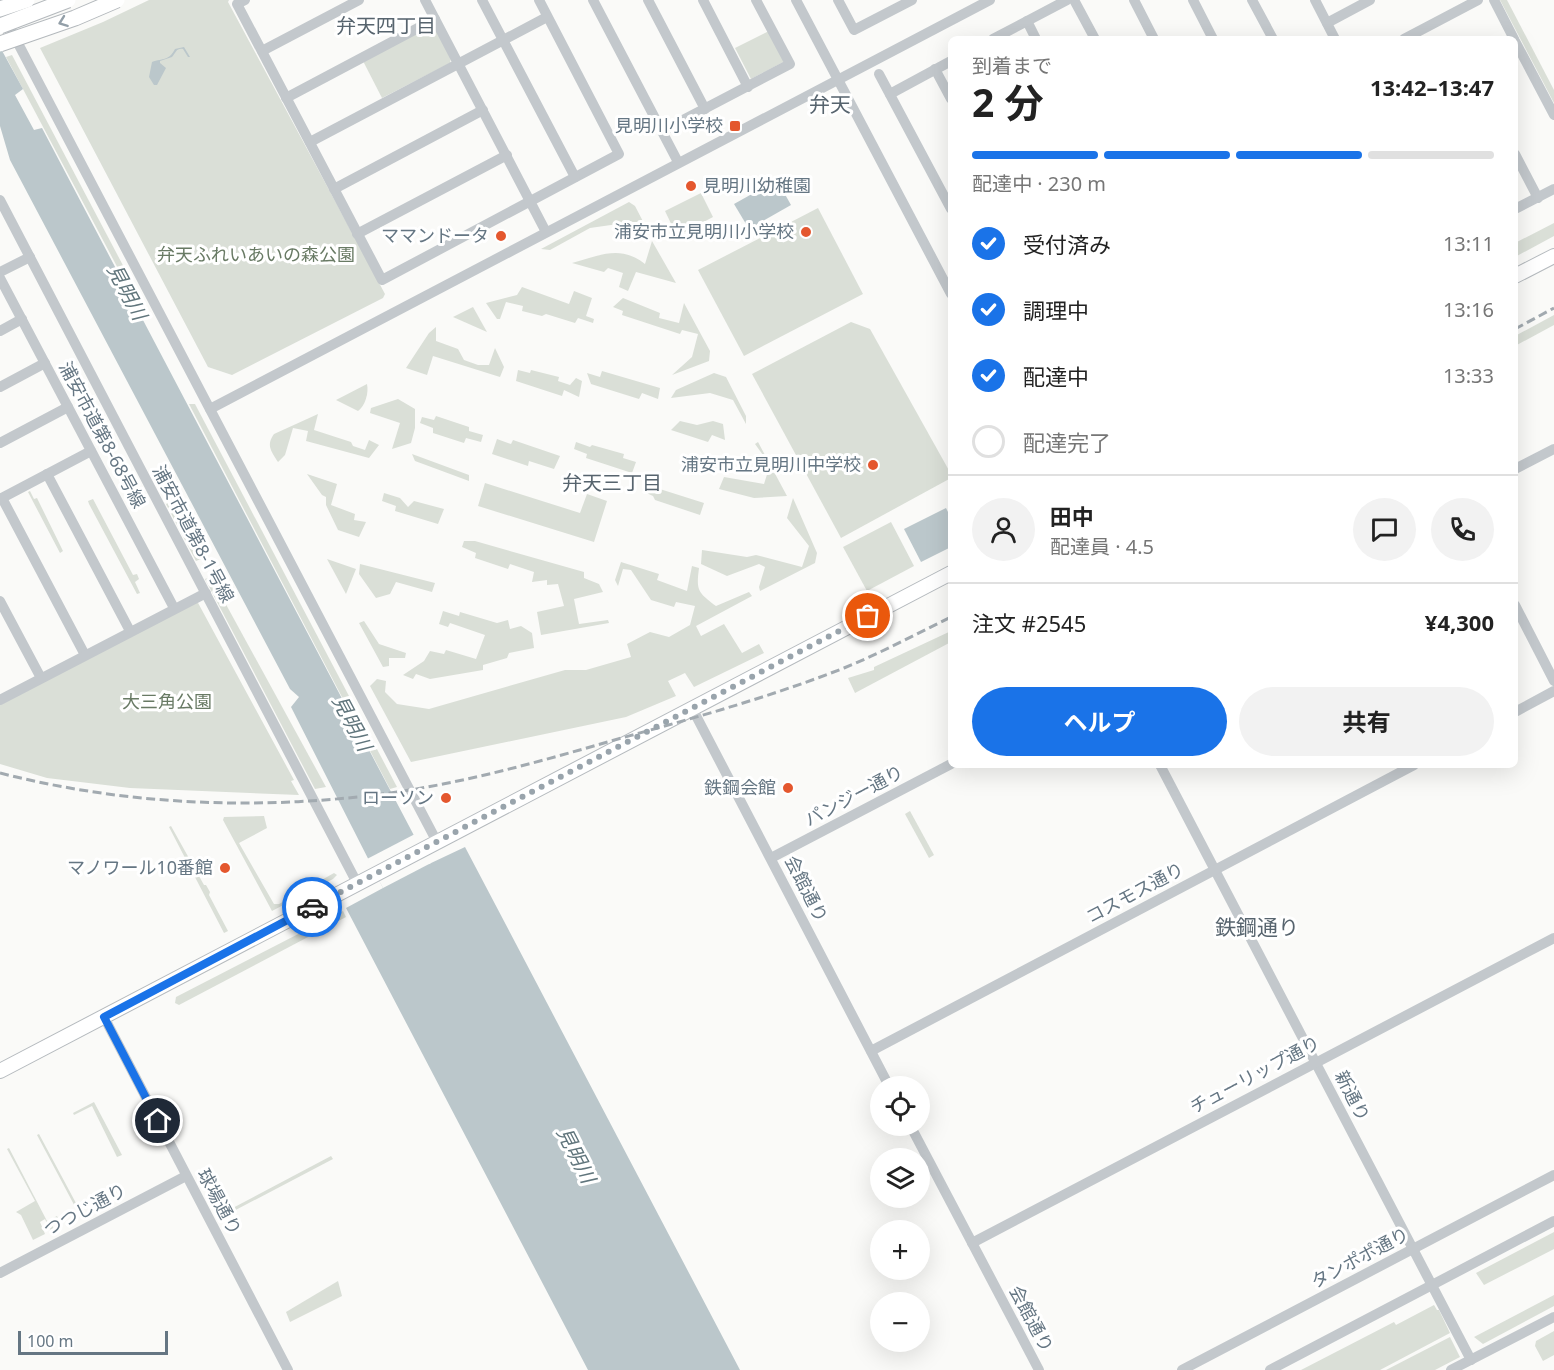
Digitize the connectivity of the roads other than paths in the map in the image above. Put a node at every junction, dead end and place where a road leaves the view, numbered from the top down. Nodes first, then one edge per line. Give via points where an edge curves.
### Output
1 (27, 0) edge
2 (68, 0) edge
3 (117, 0) edge
4 (245, 0) edge
5 (359, 0) edge
6 (425, 0) edge
7 (482, 0) edge
8 (538, 0) edge
9 (593, 0) edge
10 (648, 0) edge
11 (703, 0) edge
12 (756, 0) edge
13 (796, 0) edge
14 (838, 0) edge
15 (912, 0) edge
16 (990, 0) edge
17 (1067, 0) edge
18 (1074, 0) edge
19 (1134, 0) edge
20 (1193, 0) edge
21 (1252, 0) edge
22 (1315, 0) edge
23 (1370, 0) edge
24 (1478, 0) edge
25 (1494, 0) edge
26 (895, 4) edge
27 (0, 9) edge
28 (547, 17) junction
29 (435, 19) junction
30 (1027, 21) junction
31 (1326, 23) junction
32 (0, 26) edge
33 (999, 36) edge
34 (1034, 36) edge
35 (1093, 36) edge
36 (1152, 36) edge
37 (1211, 36) edge
38 (1271, 36) edge
39 (1333, 36) edge
40 (1410, 36) edge
41 (1512, 36) edge
42 (504, 41) junction
43 (0, 44) edge
44 (1518, 48) edge
45 (262, 51) junction
46 (948, 62) edge
47 (459, 64) junction
48 (935, 69) junction
49 (879, 74) dead end
50 (838, 80) junction
51 (748, 87) junction
52 (948, 93) edge
53 (890, 94) junction
54 (286, 98) junction
55 (705, 109) junction
56 (483, 110) junction
57 (1554, 115) edge
58 (663, 131) junction
59 (310, 142) junction
60 (507, 155) junction
61 (1518, 160) edge
62 (678, 162) junction
63 (575, 177) junction
64 (334, 189) junction
65 (1554, 189) edge
66 (1538, 198) junction
67 (0, 200) edge
68 (530, 201) junction
69 (948, 203) edge
70 (1518, 208) edge
71 (546, 232) junction
72 (357, 234) junction
73 (1554, 256) edge
74 (30, 257) junction
75 (0, 272) edge
76 (1518, 274) edge
77 (947, 277) edge
78 (0, 278) edge
79 (22, 319) junction
80 (0, 331) edge
81 (45, 363) junction
82 (0, 387) edge
83 (68, 407) junction
84 (210, 409) junction
85 (0, 443) edge
86 (1554, 449) edge
87 (91, 451) junction
88 (1518, 467) edge
89 (47, 474) junction
90 (1, 498) edge
91 (948, 575) edge
92 (206, 592) junction
93 (0, 601) edge
94 (174, 608) junction
95 (1518, 611) edge
96 (130, 631) junction
97 (85, 655) junction
98 (41, 678) junction
99 (1554, 681) edge
100 (1554, 691) edge
101 (0, 700) edge
102 (692, 708) junction
103 (1518, 710) edge
104 (948, 766) edge
105 (1162, 768) edge
106 (1408, 768) edge
107 (431, 845) junction
108 (771, 858) junction
109 (1216, 870) junction
110 (357, 883) junction
111 (1554, 938) edge
112 (104, 1017) junction
113 (871, 1051) junction
114 (1316, 1062) junction
115 (0, 1071) edge
116 (884, 1076) edge
117 (916, 1136) edge
118 (1554, 1175) edge
119 (186, 1176) junction
120 (1554, 1221) edge
121 (972, 1243) junction
122 (1413, 1249) junction
123 (0, 1273) edge
124 (1432, 1285) junction
125 (1554, 1317) edge
126 (1472, 1360) junction
127 (286, 1369) edge
128 (1039, 1370) edge
129 (1182, 1370) edge
130 (1270, 1370) edge
131 (1451, 1370) edge

1 - 27 highway, bridge
2 - 32 highway, bridge
3 -> 43 highway, bridge
4 - 45 street via 237,4
5 - 45 street
6 - 29 street
7 - 42 street
8 - 28 street
9 - 58 street
10 - 55 street
11 - 51 street
12 - 51 street via 790,64
13 - 50 street
14 - 26 street via 854,30
15 - 26 street
16 - 50 street
17 - 30 street
18 - 35 street
19 - 36 street
20 - 37 street
21 - 38 street
22 - 31 street
23 - 31 street
24 - 40 street
25 - 41 street
27 - 84 street
28 - 42 street
28 - 63 street via 619,154
29 - 47 street
29 - 54 street
30 - 33 street
30 - 34 street
31 - 39 street
42 - 47 street
42 - 63 street
44 - 57 street
45 - 54 street
46 - 48 street
47 - 56 street
47 - 59 street
48 - 52 street
48 - 53 street
49 - 53 street
50 - 62 street
50 - 77 street
51 - 55 street
53 - 69 street
54 - 59 street
55 - 58 street
56 - 60 street
56 - 64 street
58 - 62 street
59 - 64 street
60 - 68 street
60 - 72 street
61 - 66 street
62 - 71 street
63 - 68 street
64 - 72 street
65 - 66 street
66 - 70 street
67 - 74 street, 浦安市道第8-1号線
68 - 71 street
68 - 72 street via 382,279
71 - 84 street
73 - 76 main road
74 - 75 street
74 - 92 street, 浦安市道第8-1号線
78 - 79 street, 浦安市道第8-68号線
79 - 80 street
79 - 81 street, 浦安市道第8-68号線
81 - 82 street
81 - 83 street, 浦安市道第8-68号線
83 - 85 street
83 - 87 street, 浦安市道第8-68号線
84 - 107 street
86 - 88 street
87 - 89 street
87 - 94 street, 浦安市道第8-68号線
89 - 90 street
89 - 96 street
90 - 97 street
91 - 102 main road
92 - 94 street
92 - 110 street, 浦安市道第8-1号線
93 - 98 street
94 - 96 street
95 - 99 street
96 - 97 street
97 - 98 street
98 - 101 street
100 - 103 street
102 - 107 main road
102 - 108 street, 会館通り
104 - 108 street, パンジー通り
105 - 109 street, 新通り
106 - 109 street, コスモス通り
107 - 110 main road
108 - 113 street, 会館通り
109 - 113 street, コスモス通り
109 - 114 street, 新通り
110 - 112 main road
111 - 114 street, チューリップ通り
112 - 115 main road
112 - 119 street, 球場通り
113 - 116 street, 会館通り
114 - 121 street, チューリップ通り
114 - 122 street, 新通り
117 - 121 street, 会館通り
118 - 122 street, タンポポ通り
119 - 123 street, つつじ通り
119 - 127 street, 球場通り
120 - 124 street
121 - 128 street, 会館通り
122 - 124 street, 新通り
122 - 129 street, タンポポ通り
124 - 126 street, 新通り
124 - 130 street
125 - 126 street
126 - 131 street

